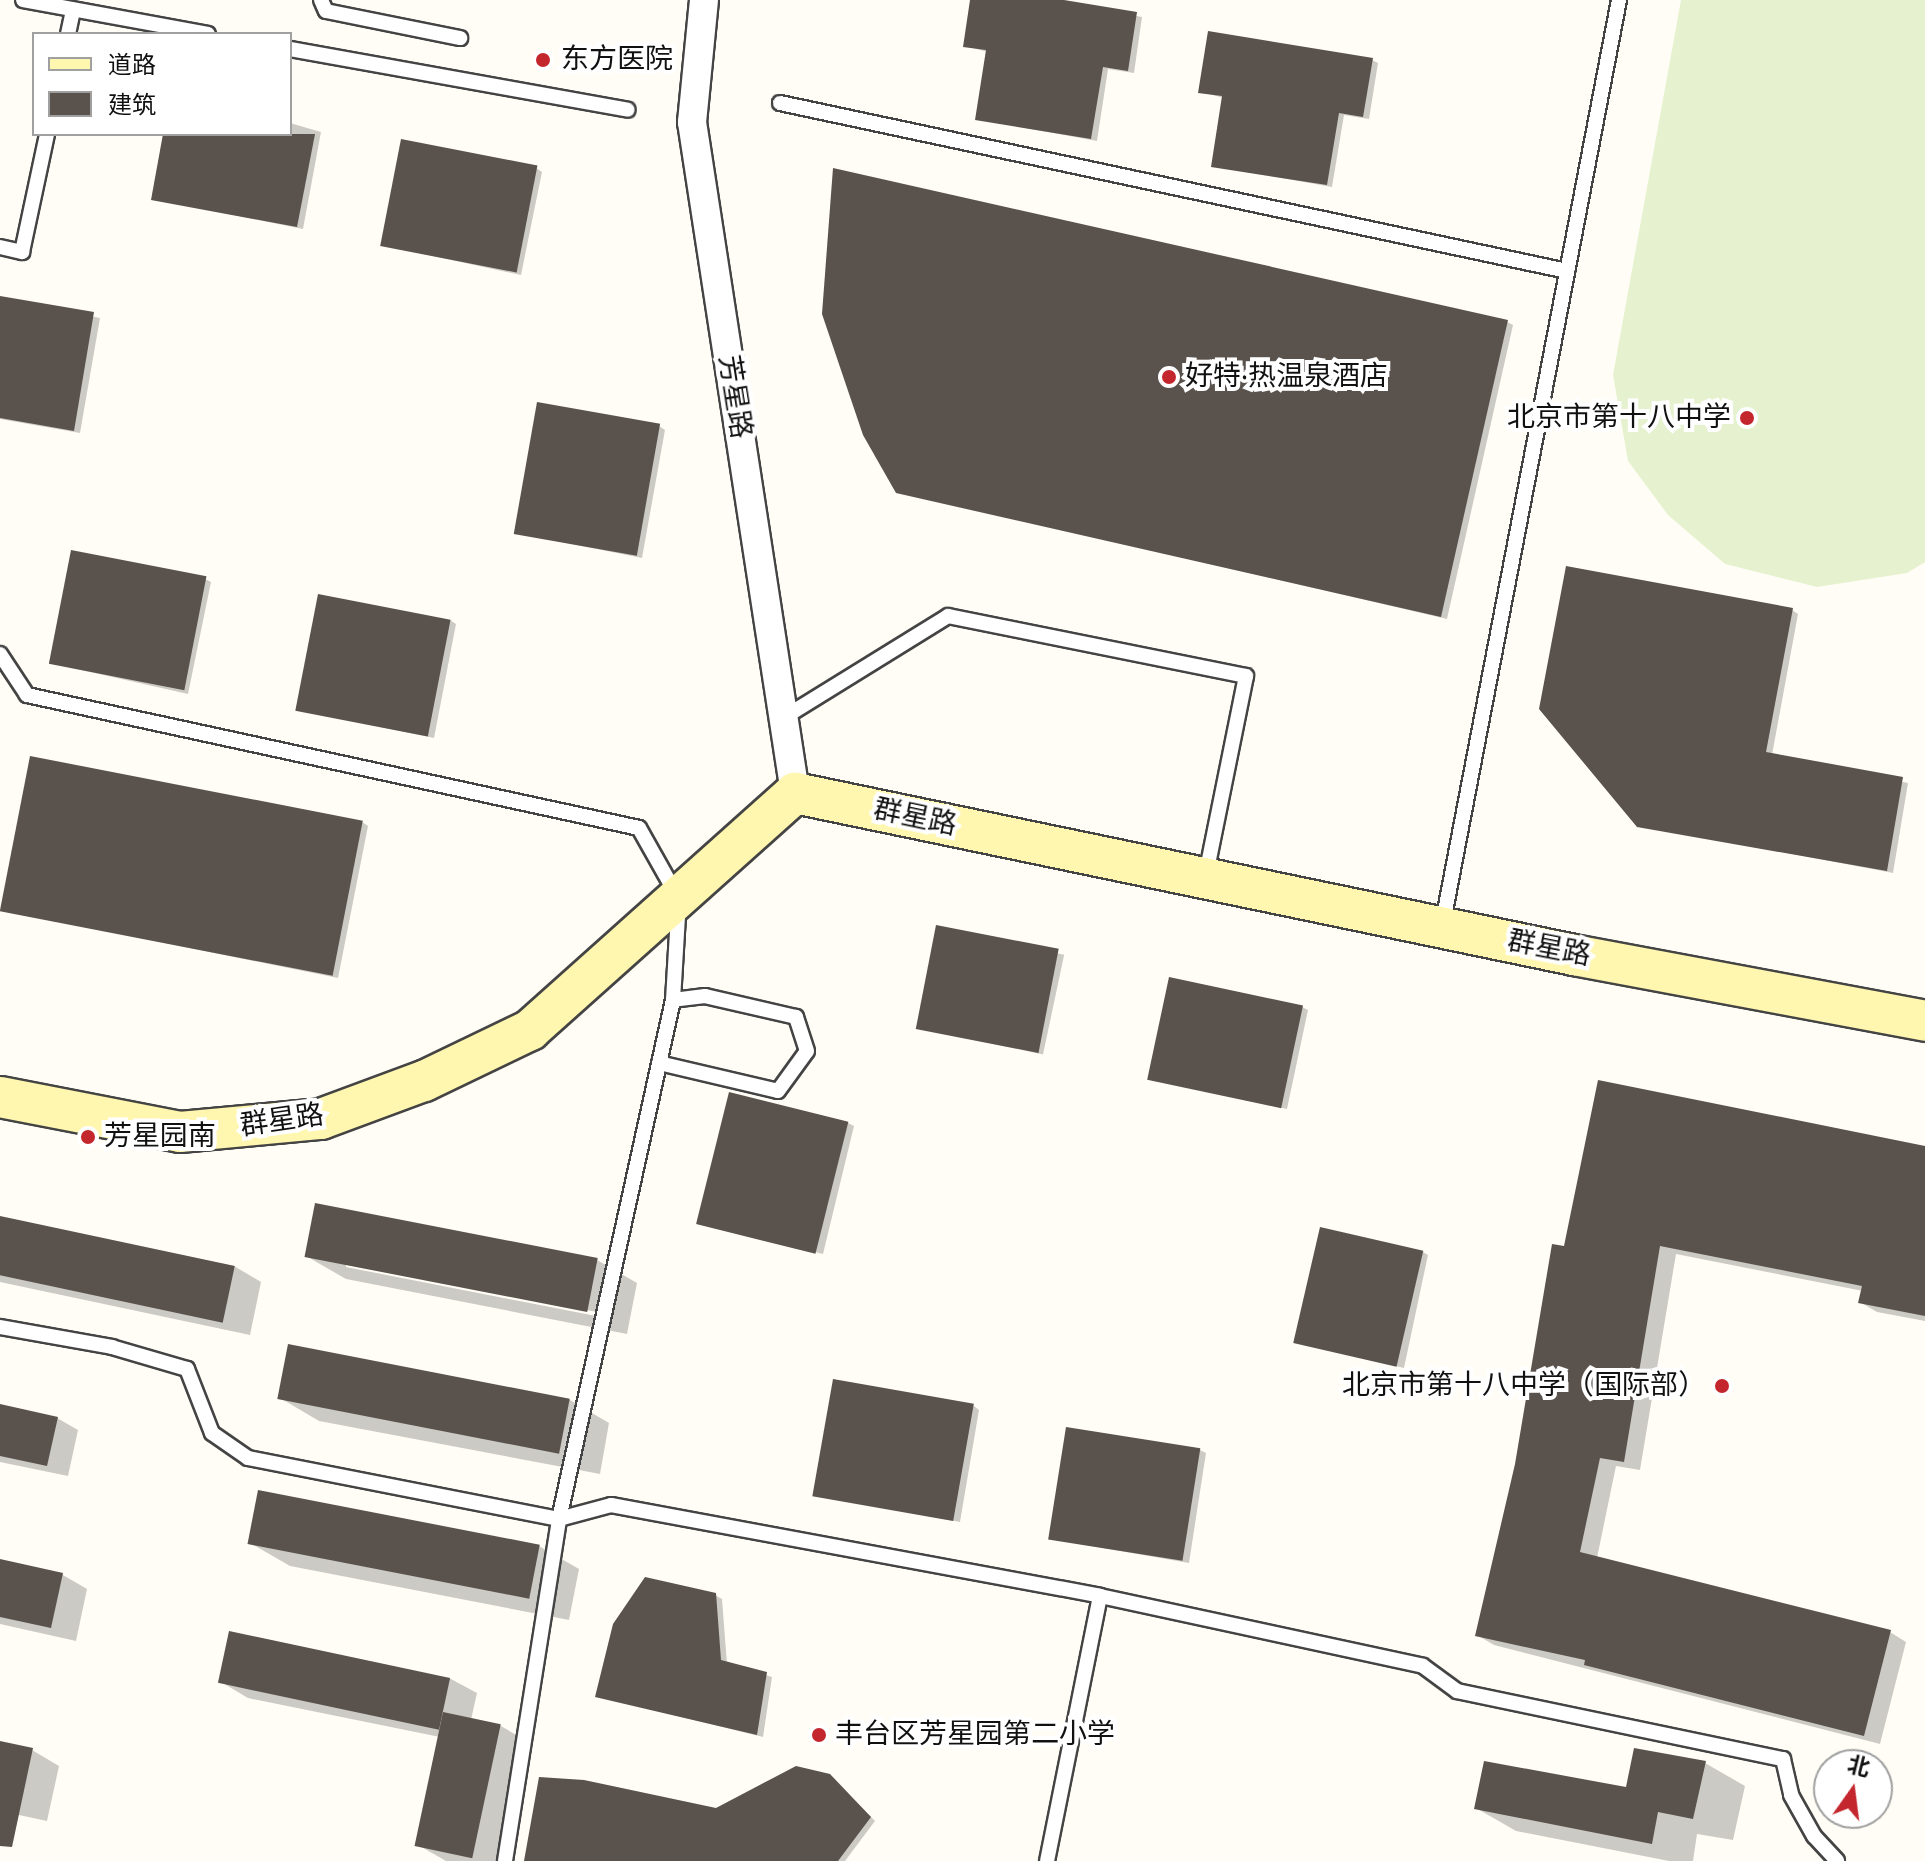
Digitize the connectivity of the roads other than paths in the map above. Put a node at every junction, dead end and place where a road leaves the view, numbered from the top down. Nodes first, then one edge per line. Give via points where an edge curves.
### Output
1 (23, 0) edge
2 (321, 0) edge
3 (704, 0) edge
4 (1619, 0) edge
5 (73, 10) junction
6 (68, 32) edge
7 (197, 32) edge
8 (460, 38) dead end
9 (292, 49) edge
10 (780, 103) dead end
11 (628, 110) dead end
12 (47, 136) edge
13 (0, 247) edge
14 (1567, 271) junction
15 (0, 654) edge
16 (783, 718) junction
17 (795, 793) junction
18 (1205, 878) junction
19 (679, 899) junction
20 (1442, 928) junction
21 (673, 1000) junction
22 (1925, 1021) edge
23 (659, 1063) junction
24 (0, 1097) edge
25 (0, 1327) edge
26 (559, 1519) junction
27 (1100, 1596) junction
28 (505, 1861) edge
29 (1047, 1861) edge
30 (1837, 1861) edge

1 - 5 lane
2 - 8 lane via 326,11
3 - 16 street, 芳星路 via 692,122
4 - 14 lane
5 - 6 lane
5 - 7 lane
9 - 11 lane
10 - 14 lane
12 - 13 lane via 22,252
14 - 20 lane
15 - 19 lane via 27,695 639,828
16 - 17 street, 芳星路
16 - 18 lane via 948,616 1246,676
17 - 18 street, 群星路
17 - 19 street, 群星路
18 - 20 street, 群星路
19 - 21 lane
19 - 24 street, 群星路 via 530,1030 424,1081 321,1119 180,1132
20 - 22 street, 群星路
21 - 23 lane
21 - 23 lane via 705,996 796,1017 807,1051 778,1091
23 - 26 lane
25 - 26 lane via 112,1347 187,1369 212,1433 248,1458
26 - 27 lane via 611,1505
26 - 28 lane
27 - 29 lane
27 - 30 lane via 1423,1666 1457,1691 1783,1759 1791,1795 1814,1836

